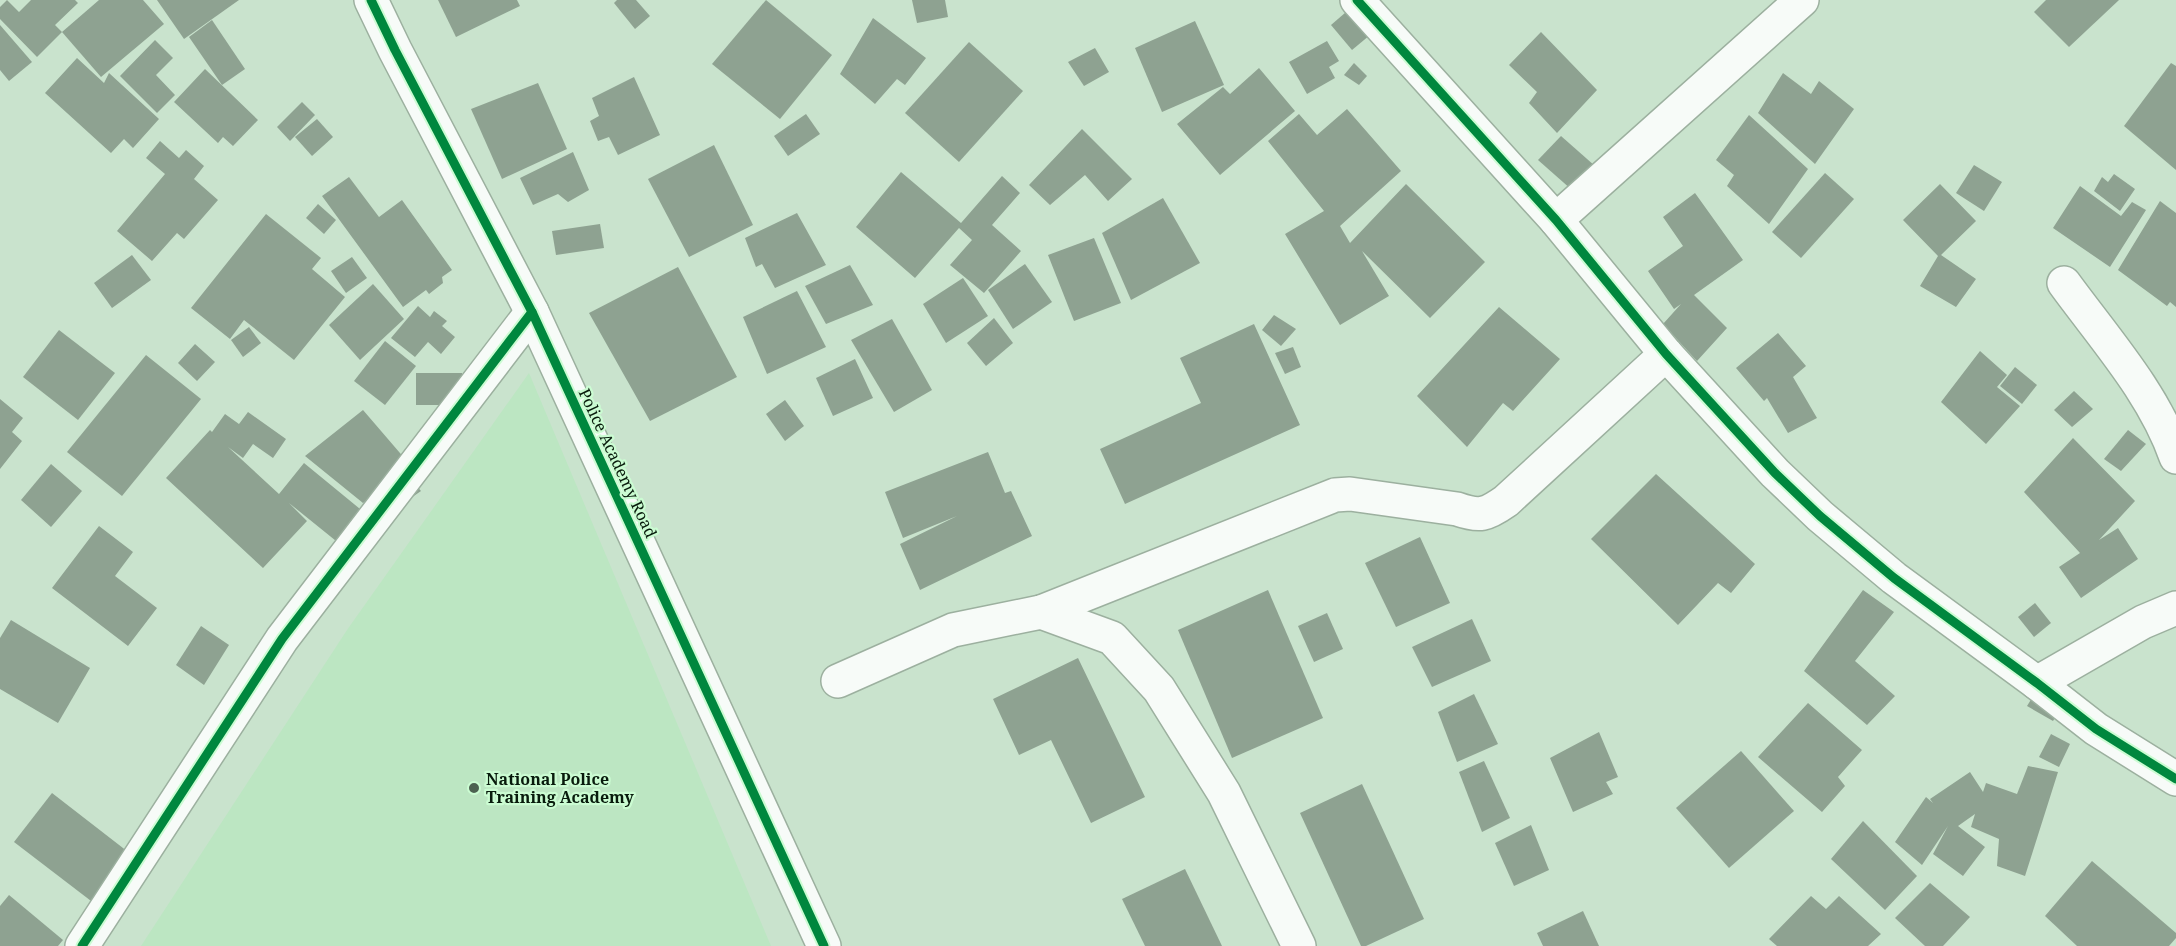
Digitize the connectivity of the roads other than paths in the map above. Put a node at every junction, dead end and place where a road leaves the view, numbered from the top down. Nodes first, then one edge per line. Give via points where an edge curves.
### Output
1 (371, 0) edge
2 (1357, 0) edge
3 (1802, 0) edge
4 (1556, 220) junction
5 (2064, 283) dead end
6 (531, 312) junction
7 (1665, 354) junction
8 (2176, 457) edge
9 (2176, 608) edge
10 (1041, 612) junction
11 (838, 681) dead end
12 (2037, 683) junction
13 (2176, 779) edge
14 (82, 946) edge
15 (824, 946) edge
16 (1299, 946) edge

1 - 6 street, Police Academy Road
2 - 4 street
3 - 4 street
4 - 7 street
5 - 8 street via 2140,387
6 - 14 street via 282,639
6 - 15 street, Police Academy Road
7 - 10 street via 1489,513 1473,515 1457,509 1335,495
7 - 12 street via 1820,516 1894,578
9 - 12 street via 2143,622
10 - 11 street via 953,630
10 - 16 street via 1112,638 1159,689 1224,794
12 - 13 street via 2097,729

